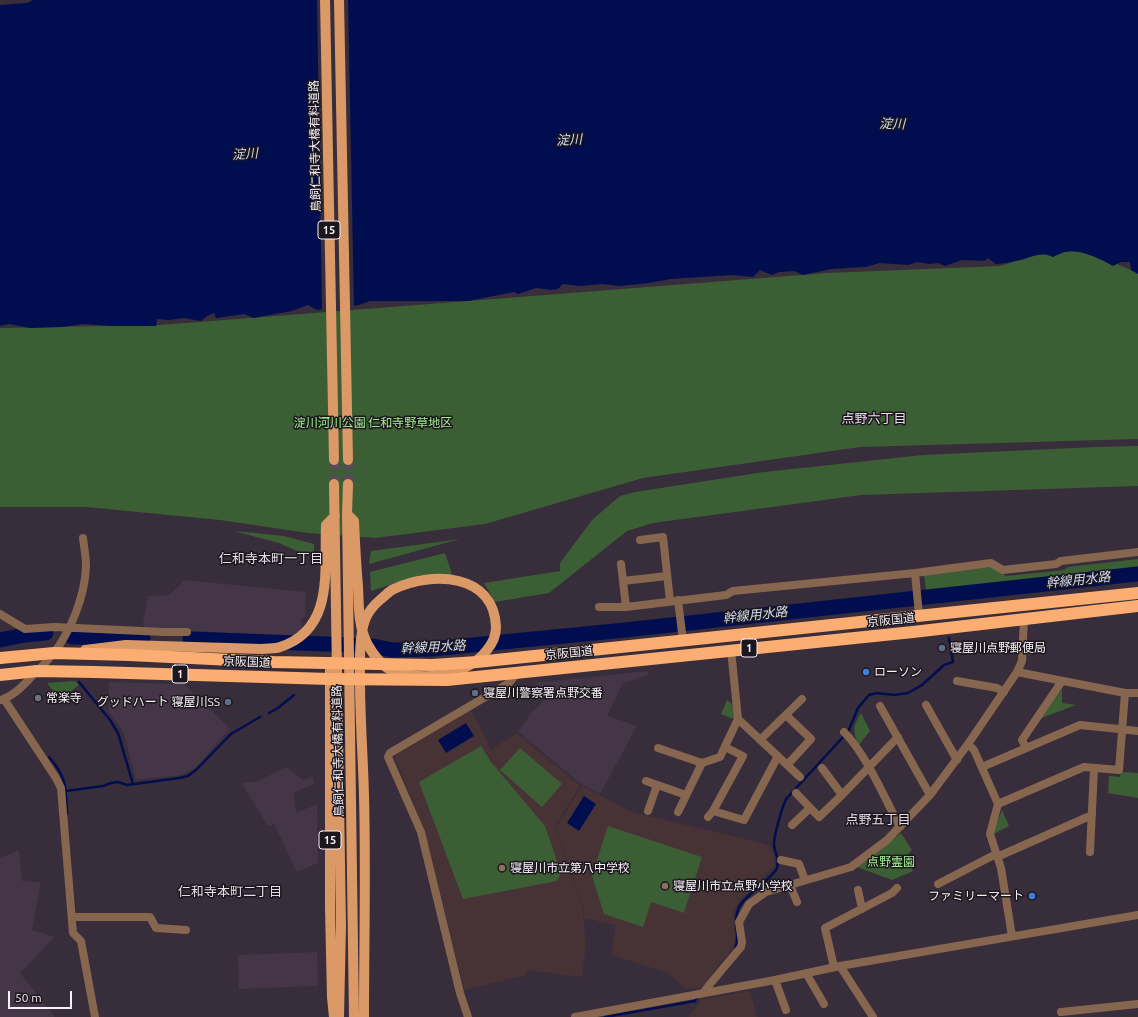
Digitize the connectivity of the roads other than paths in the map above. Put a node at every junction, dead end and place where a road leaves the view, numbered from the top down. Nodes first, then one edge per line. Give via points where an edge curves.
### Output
1 (325, 0) edge
2 (339, 0) edge
3 (334, 460) tunnel mouth
4 (348, 460) tunnel mouth
5 (334, 484) tunnel mouth
6 (348, 484) tunnel mouth
7 (347, 514) junction
8 (335, 516) junction
9 (83, 538) dead end
10 (640, 540) dead end
11 (1138, 552) edge
12 (621, 564) dead end
13 (915, 573) junction
14 (668, 576) junction
15 (623, 581) junction
16 (1138, 593) edge
17 (674, 601) junction
18 (1138, 606) edge
19 (626, 607) junction
20 (599, 608) dead end
21 (918, 609) junction
22 (0, 614) edge
23 (1024, 618) junction
24 (69, 628) junction
25 (164, 632) junction
26 (187, 632) dead end
27 (682, 635) junction
28 (164, 645) junction
29 (731, 650) junction
30 (54, 653) junction
31 (0, 658) edge
32 (330, 662) junction
33 (360, 664) junction
34 (37, 671) junction
35 (1017, 672) junction
36 (517, 673) junction
37 (0, 675) edge
38 (360, 678) junction
39 (330, 679) junction
40 (957, 681) dead end
41 (1062, 681) junction
42 (1004, 692) junction
43 (1125, 693) junction
44 (1138, 693) edge
45 (802, 699) dead end
46 (2, 700) edge
47 (926, 705) dead end
48 (880, 706) dead end
49 (786, 715) junction
50 (738, 719) junction
51 (1122, 730) junction
52 (1138, 731) edge
53 (844, 732) dead end
54 (898, 737) junction
55 (760, 740) junction
56 (968, 744) junction
57 (725, 747) junction
58 (658, 748) dead end
59 (1026, 748) junction
60 (778, 756) junction
61 (956, 760) junction
62 (702, 763) junction
63 (787, 765) junction
64 (822, 768) dead end
65 (869, 768) junction
66 (982, 768) junction
67 (1094, 768) junction
68 (800, 777) dead end
69 (646, 781) dead end
70 (657, 785) junction
71 (796, 793) dead end
72 (686, 795) junction
73 (842, 795) junction
74 (930, 795) junction
75 (998, 804) junction
76 (810, 808) junction
77 (648, 811) dead end
78 (678, 812) dead end
79 (1092, 815) junction
80 (792, 825) dead end
81 (900, 826) junction
82 (1090, 852) dead end
83 (997, 855) junction
84 (781, 860) dead end
85 (805, 880) junction
86 (938, 884) dead end
87 (790, 885) junction
88 (897, 888) dead end
89 (858, 890) dead end
90 (796, 902) dead end
91 (862, 909) junction
92 (1138, 915) edge
93 (72, 917) junction
94 (186, 930) dead end
95 (1012, 936) junction
96 (837, 967) junction
97 (806, 973) junction
98 (775, 980) junction
99 (704, 992) junction
100 (824, 1004) dead end
101 (1138, 1004) edge
102 (786, 1010) dead end
103 (1061, 1012) dead end
104 (95, 1017) edge
105 (334, 1017) edge
106 (339, 1017) edge
107 (354, 1017) edge
108 (364, 1017) edge
109 (468, 1017) edge
110 (575, 1017) edge
111 (873, 1017) edge

1 - 3 main road, 鳥飼仁和寺大橋有料道路 / 15
2 - 4 main road, 15
5 - 8 main road, 鳥飼仁和寺大橋有料道路 / 15
6 - 7 main road, 鳥飼仁和寺大橋有料道路 / 15
7 - 33 main road via 354,521 360,626 367,644 376,658 390,669 422,676 458,671 480,659 493,642 496,628 492,610 482,594 473,586 455,579 419,580 393,589 375,604 365,619 361,646
7 - 107 main road, 鳥飼仁和寺大橋有料道路 / 15
8 - 28 main road via 326,525 324,593 320,610 306,632 297,639 279,648 262,649
8 - 106 main road, 鳥飼仁和寺大橋有料道路 / 15 via 341,926
9 - 24 street via 86,566 83,586
10 - 14 street via 663,537
11 - 13 street via 1003,570 991,563
12 - 15 street
13 - 17 street via 733,591 726,595
13 - 21 street
14 - 15 street
14 - 17 street
15 - 19 street
16 - 21 highway, 京阪国道 / 1
17 - 19 street
17 - 27 street via 680,617
18 - 23 highway, 京阪国道 / 1
19 - 20 street
21 - 27 highway, 京阪国道 / 1
22 - 24 street via 25,629
23 - 29 highway, 京阪国道 / 1
23 - 35 street via 1022,661
24 - 25 street
24 - 30 street
25 - 26 street
25 - 28 street
27 - 33 highway, 京阪国道 / 1 via 477,662 432,665
28 - 30 main road via 126,645
29 - 36 highway, 京阪国道 / 1
29 - 50 street
30 - 31 highway, 京阪国道 / 1
30 - 32 highway, 京阪国道 / 1
30 - 34 street
32 - 33 highway, 京阪国道 / 1
32 - 39 main road, 15
33 - 38 main road
34 - 37 highway, 京阪国道 / 1
34 - 39 highway, 京阪国道 / 1
34 - 46 street via 16,693
35 - 41 street
35 - 42 street
36 - 38 highway, 京阪国道 / 1 via 447,680
36 - 109 street via 509,683 390,753 388,757 421,832
38 - 39 highway, 京阪国道 / 1
38 - 108 main road via 364,805
39 - 105 main road, 15 via 330,908
40 - 42 street via 997,688
41 - 43 street
41 - 59 street via 1022,740
42 - 56 street
43 - 44 street
43 - 51 street
45 - 49 street
46 - 93 street via 61,788
47 - 61 street
48 - 54 street
49 - 55 street
49 - 63 street via 811,739
50 - 55 street
50 - 57 street
51 - 52 street
51 - 59 street via 1080,725
51 - 67 street via 1119,770
53 - 65 street
54 - 65 street
54 - 74 street
55 - 60 street
56 - 61 street
56 - 66 street via 974,750
57 - 60 street via 743,756 710,814 744,820
57 - 62 street via 720,757
58 - 62 street
59 - 66 street
60 - 63 street
61 - 74 street
62 - 72 street
63 - 68 street
64 - 73 street
65 - 73 street
65 - 81 street
66 - 75 street
67 - 75 street via 1084,767
67 - 79 street
69 - 70 street
70 - 72 street
70 - 77 street
71 - 76 street
72 - 78 street
73 - 76 street via 819,817
74 - 81 street
75 - 83 street via 990,834
76 - 80 street
79 - 82 street
79 - 83 street
81 - 85 street via 887,840 851,867
83 - 86 street
83 - 95 street
84 - 85 street via 799,864
85 - 87 street
87 - 90 street
87 - 99 street via 766,892 750,904 739,922 741,947
88 - 91 street
89 - 91 street
91 - 96 street via 825,928
92 - 95 street
93 - 94 street via 150,917 156,928
93 - 104 street via 73,933 81,942
95 - 96 street
96 - 97 street
96 - 111 street
97 - 98 street
97 - 100 street
98 - 99 street
98 - 102 street
99 - 110 street
101 - 103 street

